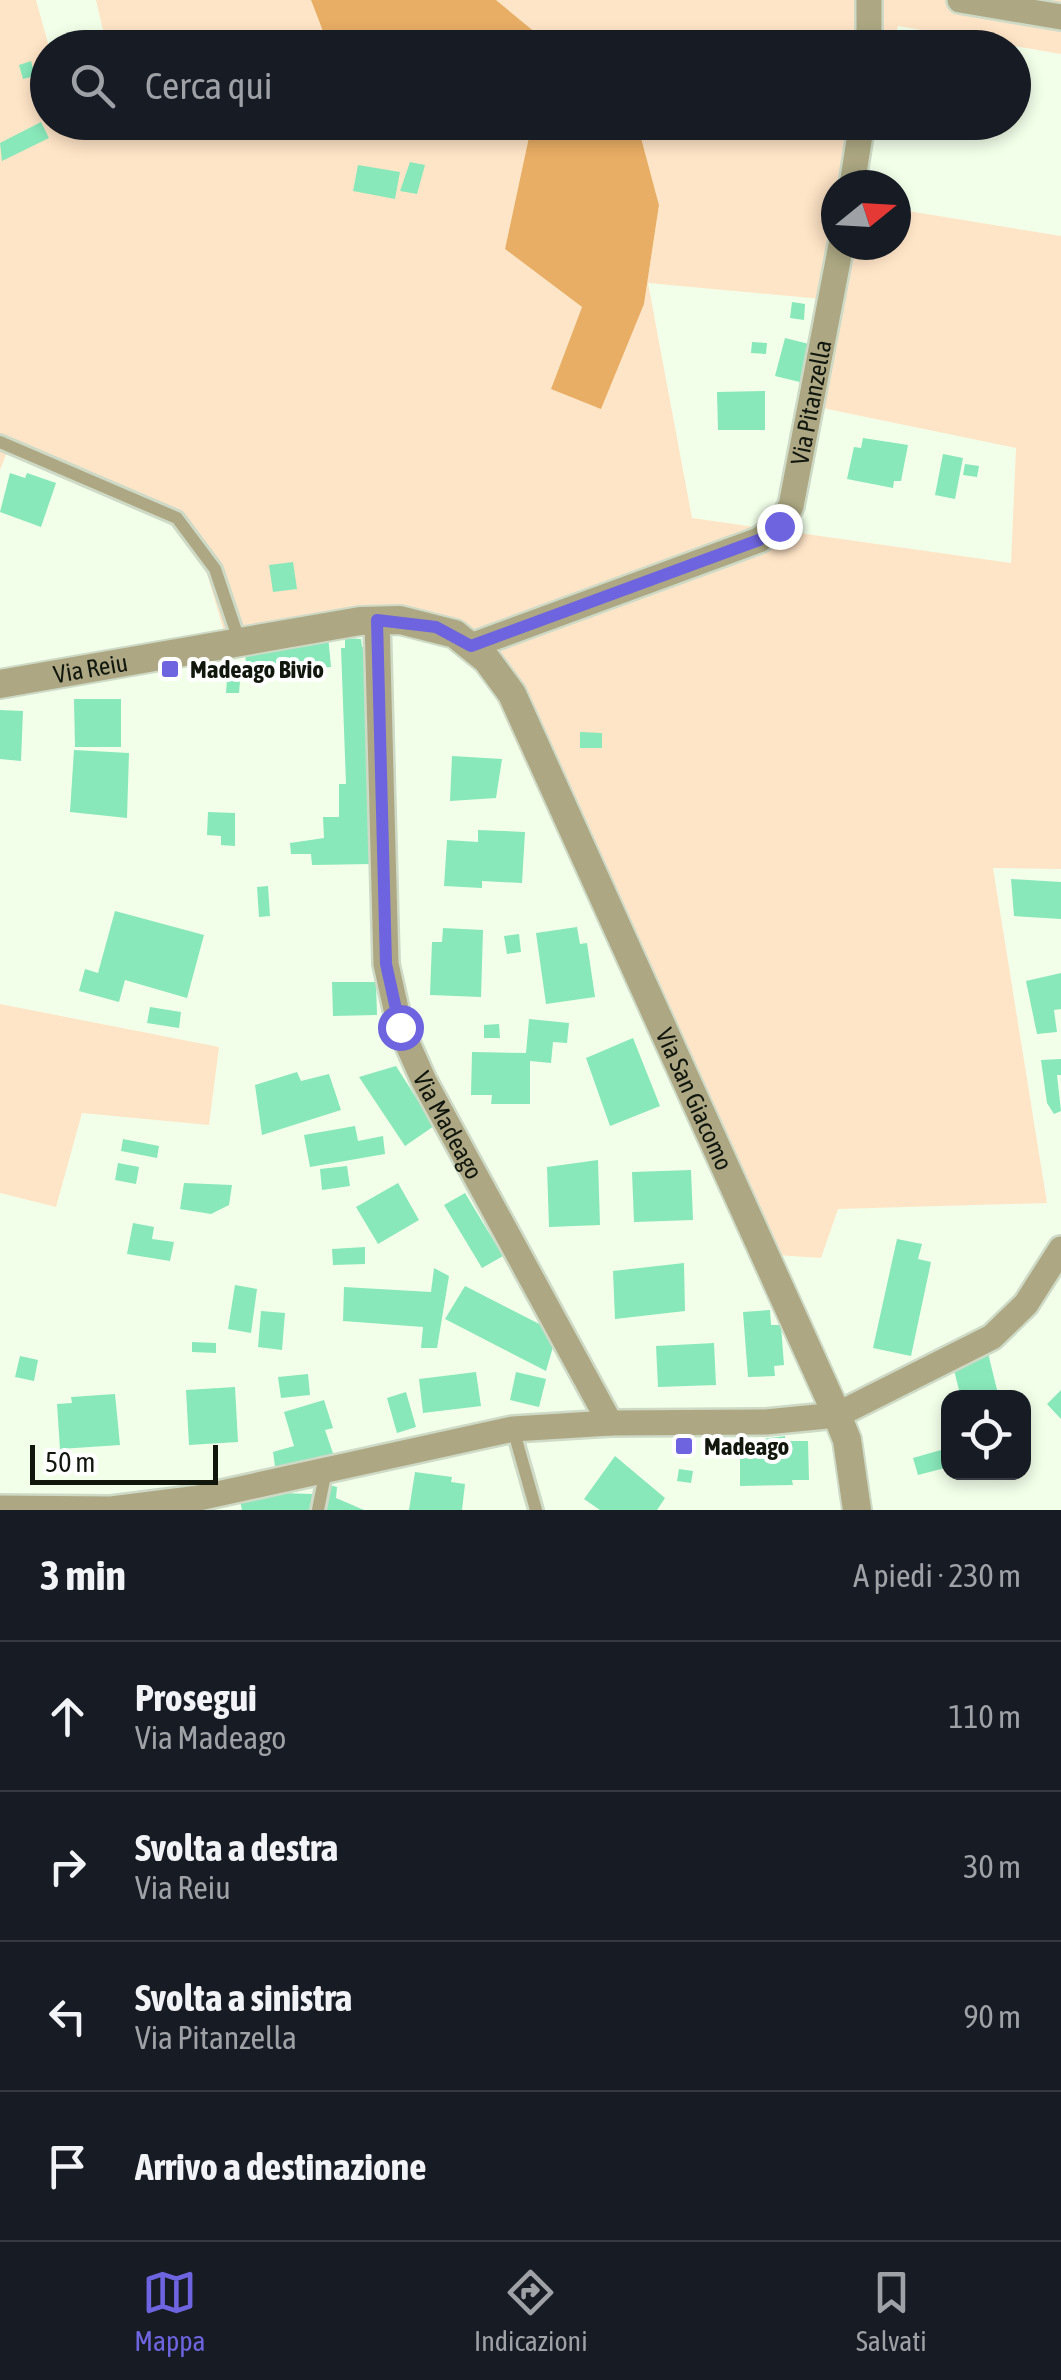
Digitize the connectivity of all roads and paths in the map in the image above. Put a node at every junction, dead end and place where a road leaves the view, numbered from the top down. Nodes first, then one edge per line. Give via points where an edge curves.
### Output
1 (869, 0) edge
2 (960, 0) edge
3 (1061, 17) edge
4 (869, 30) edge
5 (859, 140) edge
6 (854, 170) edge
7 (838, 260) edge
8 (0, 442) edge
9 (377, 620) junction
10 (239, 640) junction
11 (471, 646) junction
12 (0, 684) edge
13 (512, 694) joint
14 (1061, 1249) edge
15 (837, 1415) junction
16 (610, 1422) junction
17 (513, 1429) junction
18 (326, 1470) junction
19 (0, 1508) edge
20 (318, 1510) edge
21 (536, 1510) edge
22 (857, 1510) edge

1 - 4 street
2 - 3 street
5 - 6 street
7 - 11 street, Via Pitanzella via 790,506 779,526 759,540
8 - 10 lane via 177,518 215,569
9 - 10 street, Via Reiu
9 - 11 street, Via Reiu via 436,627
9 - 16 street, Via Madeago via 390,998 424,1081
10 - 12 street, Via Reiu
11 - 13 street, Via Reiu
13 - 15 street, Via San Giacomo
14 - 15 street via 1026,1304 992,1338
15 - 16 street
15 - 22 street, Via San Giacomo
16 - 17 street
17 - 18 street
17 - 21 lane
18 - 19 street via 111,1510
18 - 20 lane

